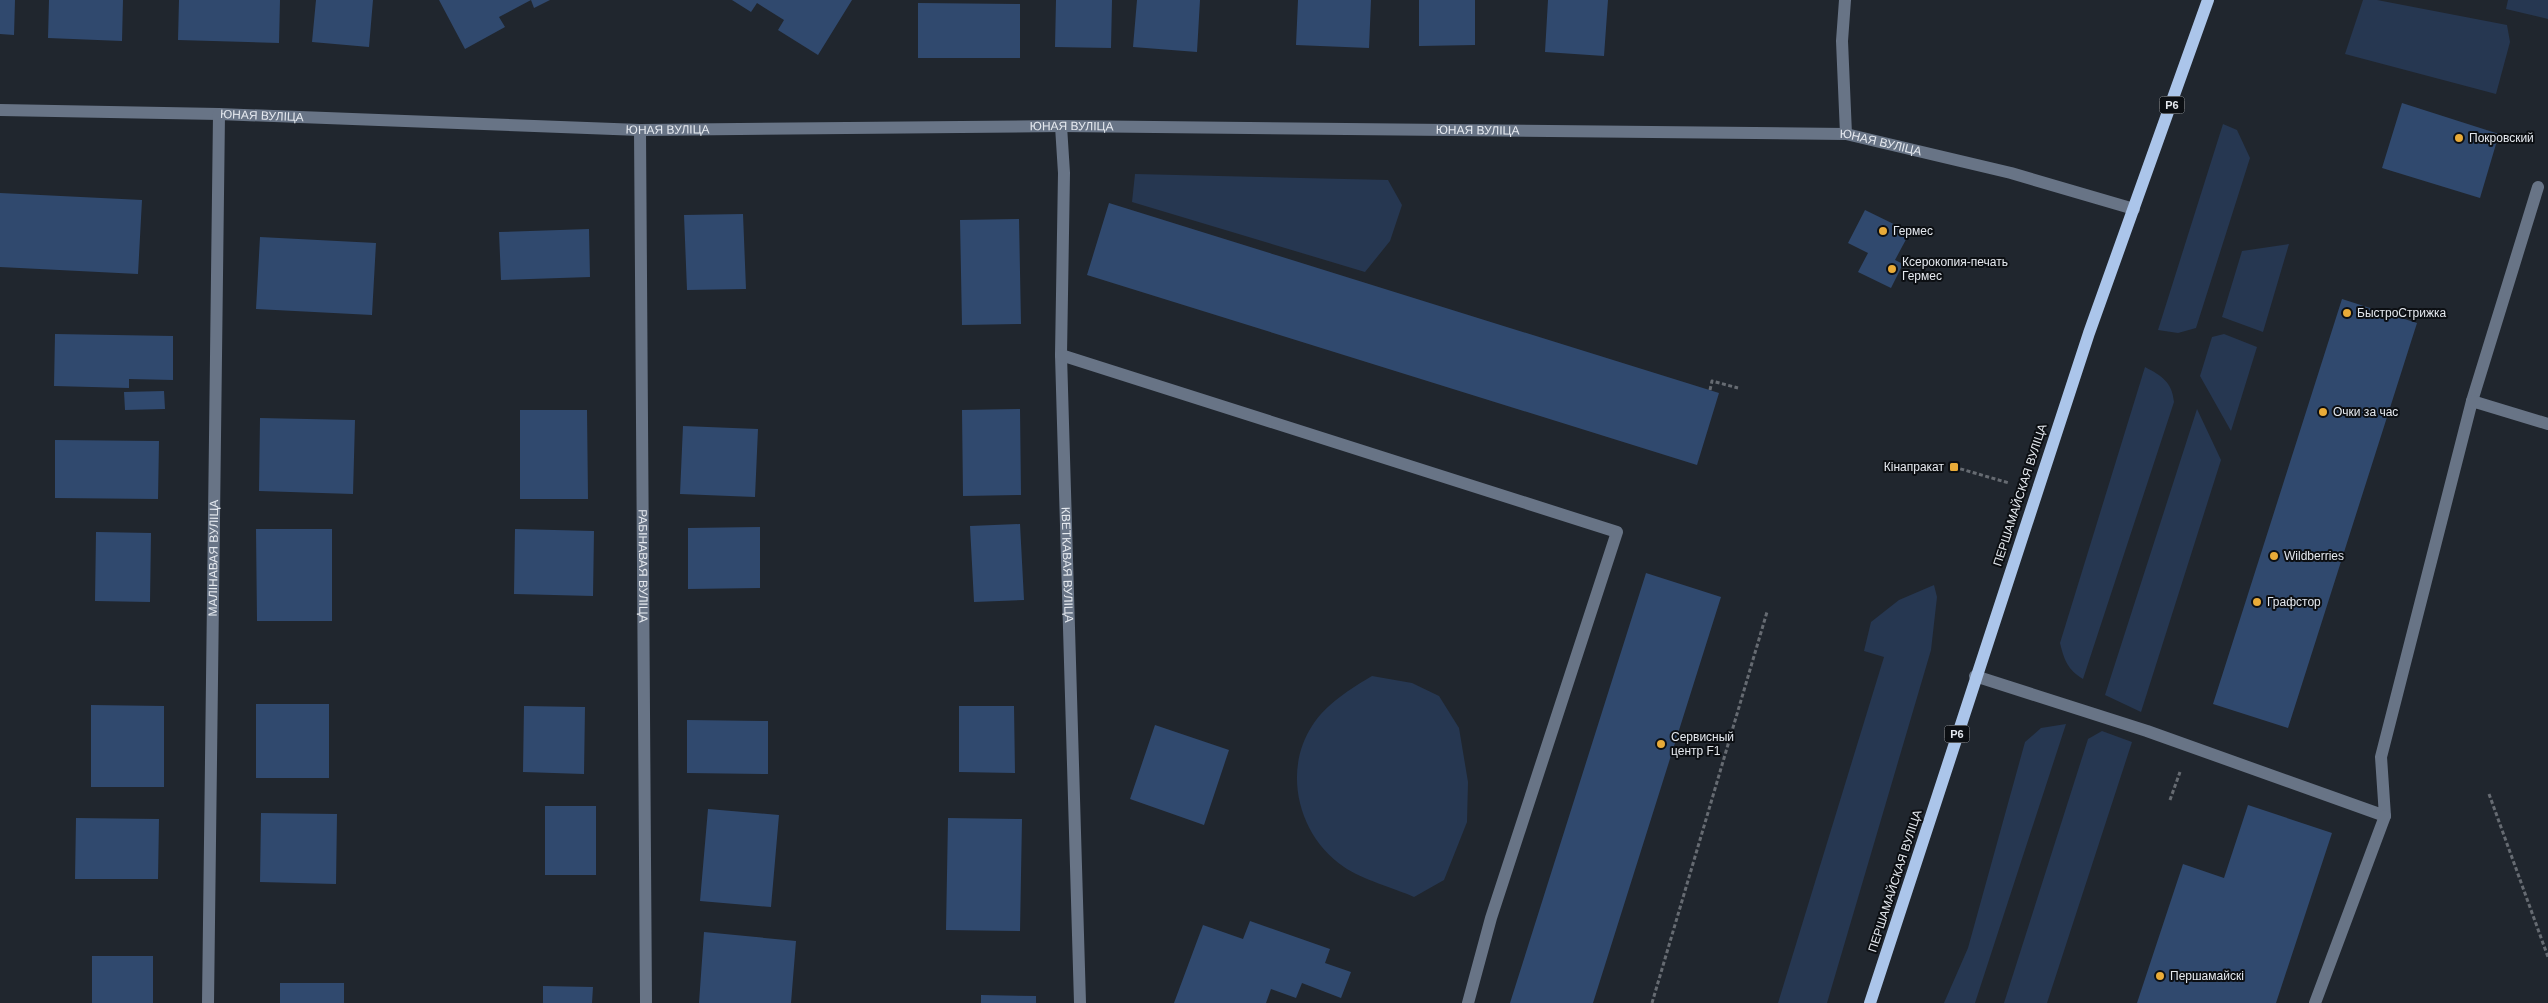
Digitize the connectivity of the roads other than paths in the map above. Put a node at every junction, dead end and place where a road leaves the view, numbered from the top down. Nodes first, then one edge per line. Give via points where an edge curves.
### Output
1 (1845, 0) edge
2 (2208, 0) edge
3 (0, 110) edge
4 (219, 114) junction
5 (1061, 126) junction
6 (640, 130) junction
7 (1846, 134) junction
8 (2538, 187) dead end
9 (2134, 208) junction
10 (1061, 356) junction
11 (2472, 401) junction
12 (2548, 424) edge
13 (1975, 676) junction
14 (2385, 816) junction
15 (208, 1003) edge
16 (646, 1003) edge
17 (1080, 1003) edge
18 (1468, 1003) edge
19 (1870, 1003) edge
20 (2315, 1003) edge

1 - 7 street via 1842,41
2 - 9 main road, ПЕРШАМАЙСКАЯ ВУЛІЦА / Р6
3 - 4 street, ЮНАЯ ВУЛІЦА
4 - 6 street, ЮНАЯ ВУЛІЦА
4 - 15 street, МАЛІНАВАЯ ВУЛІЦА
5 - 6 street, ЮНАЯ ВУЛІЦА
5 - 7 street, ЮНАЯ ВУЛІЦА
5 - 10 street, КВЕТКАВАЯ ВУЛІЦА via 1064,173
6 - 16 street, РАБІНАВАЯ ВУЛІЦА
7 - 9 street, ЮНАЯ ВУЛІЦА via 2011,173
8 - 11 street
9 - 13 main road, ПЕРШАМАЙСКАЯ ВУЛІЦА / Р6 via 2089,332
10 - 17 street, КВЕТКАВАЯ ВУЛІЦА
10 - 18 street via 1617,532 1494,909
11 - 12 street
11 - 14 street via 2381,757
13 - 14 street via 2130,725
13 - 19 main road, ПЕРШАМАЙСКАЯ ВУЛІЦА / Р6
14 - 20 street

